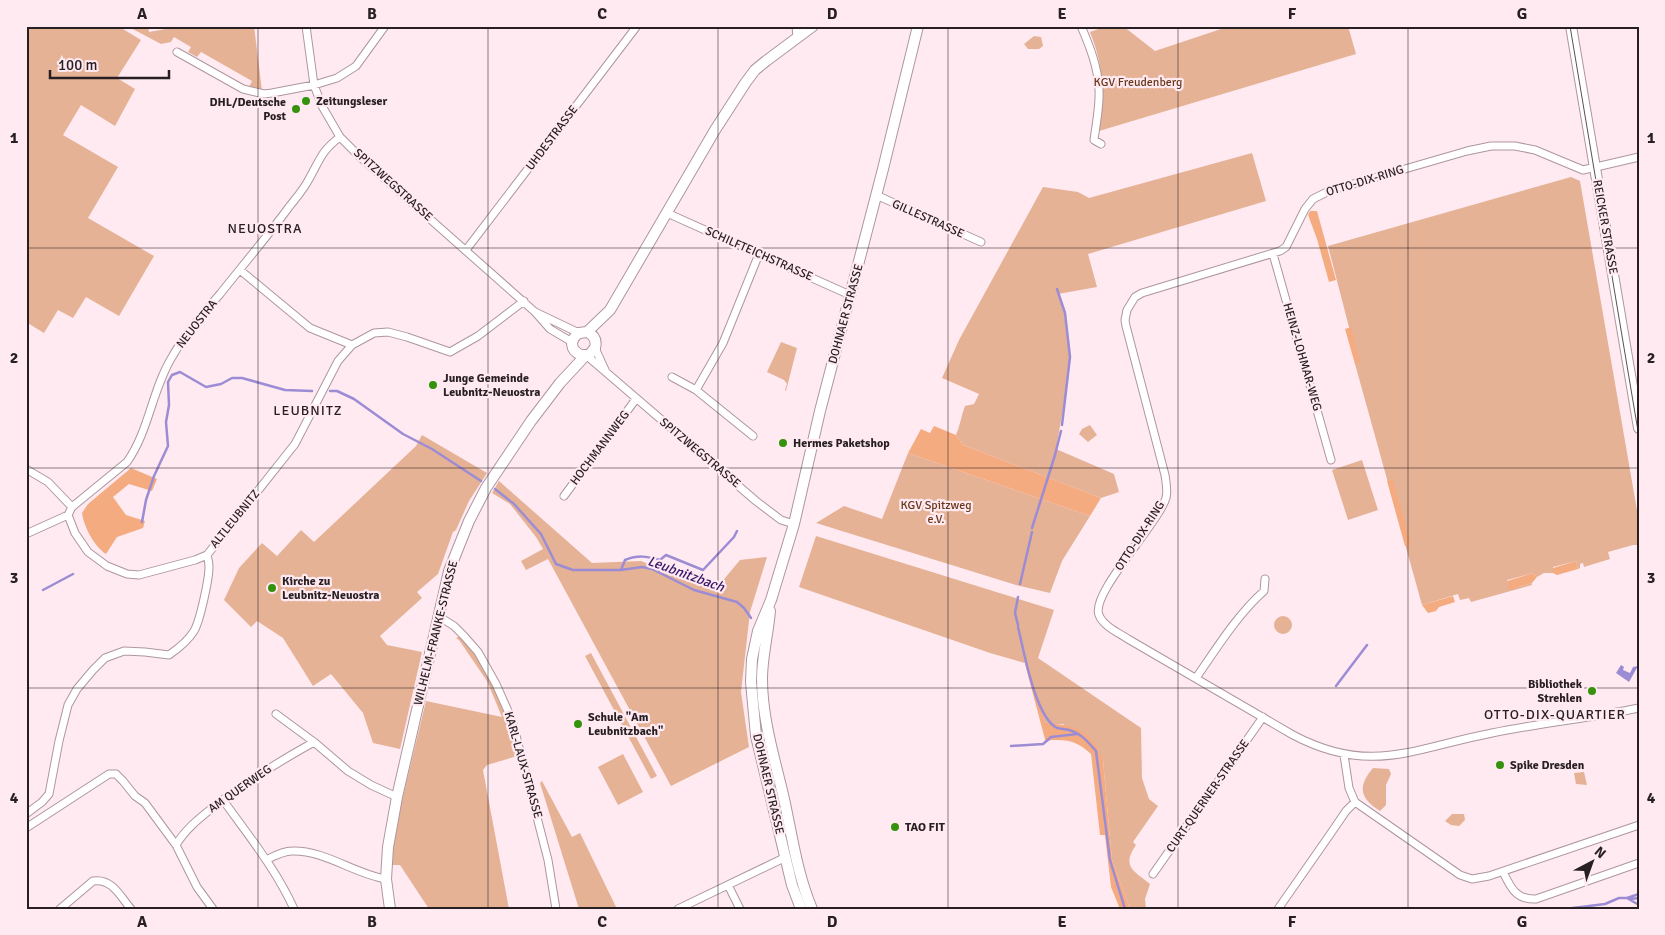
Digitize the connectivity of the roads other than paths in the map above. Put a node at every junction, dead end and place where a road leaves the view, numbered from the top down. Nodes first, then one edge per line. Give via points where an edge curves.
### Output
1 (306, 26) edge
2 (385, 26) edge
3 (637, 26) edge
4 (814, 26) edge
5 (918, 26) edge
6 (1081, 26) edge
7 (1571, 26) edge
8 (796, 32) edge
9 (178, 52) dead end
10 (314, 85) junction
11 (340, 137) junction
12 (1101, 144) dead end
13 (1639, 157) edge
14 (1595, 167) junction
15 (876, 195) junction
16 (667, 213) junction
17 (981, 242) dead end
18 (466, 250) junction
19 (759, 254) junction
20 (1273, 254) junction
21 (240, 270) junction
22 (850, 295) junction
23 (524, 301) junction
24 (610, 310) junction
25 (535, 312) junction
26 (583, 332) junction
27 (595, 344) junction
28 (352, 345) junction
29 (573, 346) junction
30 (585, 356) junction
31 (609, 376) junction
32 (672, 377) dead end
33 (560, 383) junction
34 (696, 390) junction
35 (636, 399) junction
36 (1639, 428) edge
37 (752, 436) dead end
38 (1331, 460) dead end
39 (26, 469) edge
40 (564, 496) dead end
41 (72, 507) junction
42 (68, 515) junction
43 (794, 524) junction
44 (26, 534) edge
45 (206, 555) junction
46 (1265, 579) dead end
47 (771, 600) junction
48 (438, 616) junction
49 (1196, 678) junction
50 (1639, 708) edge
51 (276, 714) dead end
52 (1263, 717) junction
53 (314, 742) junction
54 (1344, 755) junction
55 (397, 797) junction
56 (223, 800) junction
57 (1355, 802) junction
58 (26, 814) edge
59 (1639, 825) edge
60 (26, 828) edge
61 (176, 846) junction
62 (786, 857) junction
63 (266, 860) junction
64 (1639, 863) edge
65 (1503, 872) junction
66 (1153, 874) dead end
67 (386, 880) junction
68 (728, 885) junction
69 (60, 909) edge
70 (131, 909) edge
71 (213, 909) edge
72 (294, 909) edge
73 (390, 909) edge
74 (556, 909) edge
75 (678, 909) edge
76 (740, 909) edge
77 (801, 909) edge
78 (812, 909) edge
79 (1278, 909) edge

1 - 10 street, SPITZWEGSTRASSE
2 - 10 street via 356,66 337,78
3 - 18 street, UHDESTRASSE
4 - 8 street
5 - 15 street, DOHNAER STRASSE
6 - 12 street via 1097,75 1099,90 1094,140
7 - 14 street, REICKER STRASSE
8 - 16 street via 746,82
9 - 10 street via 255,93 272,94
10 - 11 street, SPITZWEGSTRASSE
11 - 18 street, SPITZWEGSTRASSE
11 - 21 street, NEUOSTRA via 320,157 304,187
13 - 14 street, OTTO-DIX-RING
14 - 20 street, OTTO-DIX-RING via 1583,170 1549,154 1516,146 1491,146 1468,151 1329,191 1313,199 1286,247
14 - 36 street, REICKER STRASSE
15 - 17 street, GILLESTRASSE
15 - 22 street, DOHNAER STRASSE
16 - 19 street, SCHILFTEICHSTRASSE
16 - 24 street
18 - 23 street, SPITZWEGSTRASSE
19 - 22 street, SCHILFTEICHSTRASSE
19 - 34 street via 723,343
20 - 38 street, HEINZ-LOHMAR-WEG
20 - 49 street, OTTO-DIX-RING via 1142,293 1131,303 1125,320 1165,475 1166,497 1159,513 1107,587 1098,604 1098,615 1128,639
21 - 28 street via 310,328
21 - 41 street, NEUOSTRA via 171,358 133,454
22 - 43 street, DOHNAER STRASSE
23 - 25 street, SPITZWEGSTRASSE
23 - 28 street, ALTLEUBNITZ via 478,336 450,352 388,332 374,333
24 - 26 street
24 - 27 street
25 - 26 street
25 - 29 street via 550,329
26 - 27 street via 593,336
26 - 29 street via 573,338
27 - 30 street via 591,353
27 - 31 street, SPITZWEGSTRASSE
28 - 45 street, ALTLEUBNITZ via 338,361 295,444
29 - 30 street
29 - 33 street, WILHELM-FRANKE-STRASSE
30 - 31 street, SPITZWEGSTRASSE
30 - 33 street, WILHELM-FRANKE-STRASSE
31 - 35 street, SPITZWEGSTRASSE
32 - 34 street
33 - 48 street, WILHELM-FRANKE-STRASSE via 486,488 454,558
34 - 37 street
35 - 40 street, HOCHMANNWEG
35 - 43 street, SPITZWEGSTRASSE via 756,502 780,520
39 - 41 street via 48,482
41 - 42 street, NEUOSTRA
42 - 44 street
42 - 45 street via 88,552 107,566 127,574 139,575
43 - 47 street, DOHNAER STRASSE
45 - 58 street, ALTLEUBNITZ via 209,572 194,632 169,655 124,651 106,658 93,670 68,704 49,794
46 - 49 street via 1264,591 1230,630
47 - 62 street, DOHNAER STRASSE via 758,632 751,682 756,736
47 - 78 street, DOHNAER STRASSE via 762,695 799,868
48 - 55 street, WILHELM-FRANKE-STRASSE
48 - 74 street, KARL-LAUX-STRASSE via 454,626 478,652 512,720 548,860
49 - 52 street, OTTO-DIX-RING
50 - 54 street, OTTO-DIX-RING via 1490,733 1412,753 1369,757
51 - 53 street
52 - 54 street, OTTO-DIX-RING via 1293,735
52 - 66 street, CURT-QUERNER-STRASSE
53 - 55 street via 348,771
53 - 56 street, AM QUERWEG via 265,770
54 - 57 street via 1349,788
55 - 67 street, WILHELM-FRANKE-STRASSE
56 - 61 street, AM QUERWEG via 195,822
56 - 63 street
57 - 65 street via 1460,875 1472,879
57 - 79 street
59 - 65 street
60 - 61 street via 109,774 116,774 145,803
61 - 71 street via 197,887
62 - 68 street
62 - 77 street, DOHNAER STRASSE
63 - 67 street via 291,851 306,853
63 - 72 street
64 - 65 street via 1528,900 1520,898 1512,890
67 - 73 street, WILHELM-FRANKE-STRASSE
68 - 75 street
68 - 76 street
69 - 70 street via 97,880 111,884

